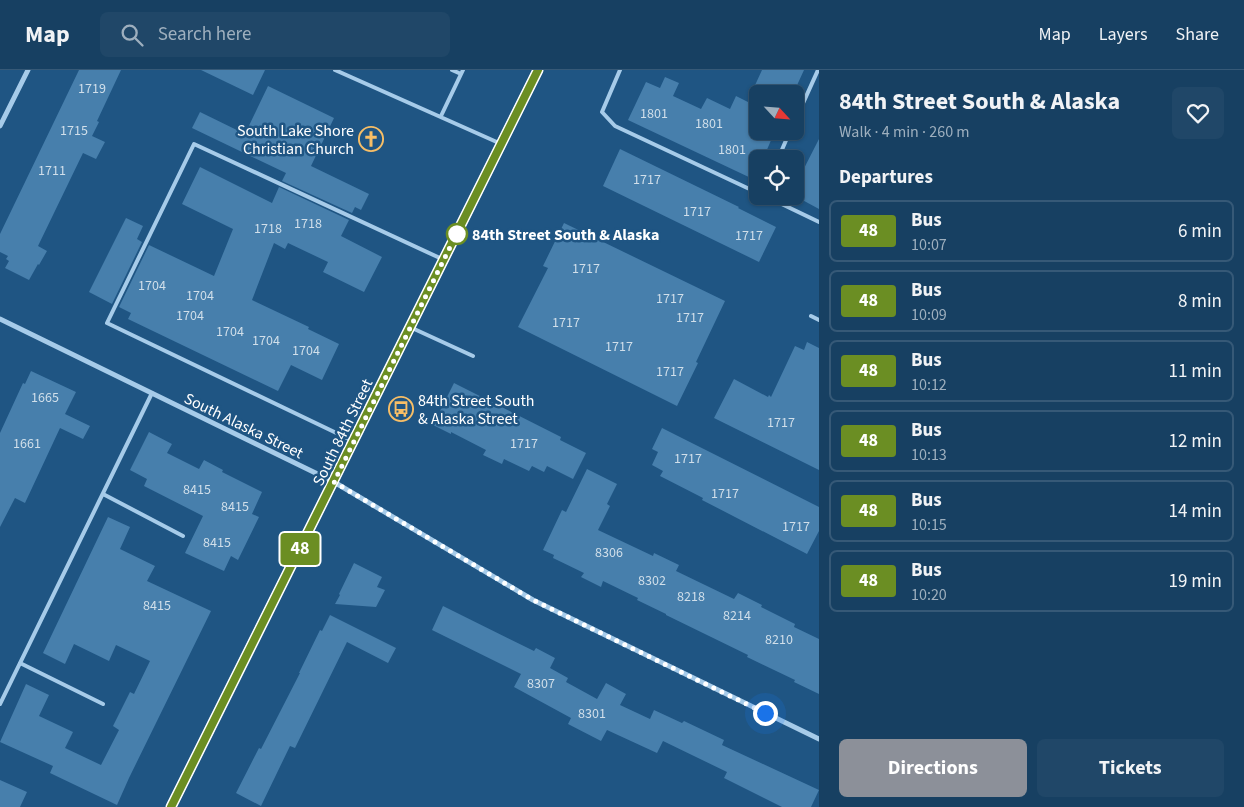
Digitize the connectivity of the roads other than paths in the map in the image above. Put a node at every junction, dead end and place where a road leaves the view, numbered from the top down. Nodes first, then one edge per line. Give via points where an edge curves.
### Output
1 (28, 70) edge
2 (335, 70) edge
3 (452, 70) edge
4 (538, 70) edge
5 (620, 70) edge
6 (818, 70) edge
7 (462, 72) edge
8 (804, 101) edge
9 (441, 116) junction
10 (0, 126) edge
11 (501, 144) junction
12 (749, 189) edge
13 (783, 205) edge
14 (819, 222) edge
15 (444, 260) junction
16 (812, 316) dead end
17 (0, 320) edge
18 (819, 320) edge
19 (410, 327) junction
20 (473, 356) dead end
21 (152, 393) junction
22 (354, 441) junction
23 (334, 482) junction
24 (103, 494) junction
25 (183, 536) dead end
26 (20, 663) junction
27 (0, 704) edge
28 (103, 704) dead end
29 (819, 739) edge
30 (171, 807) edge

1 - 10 street
2 - 9 lane
3 - 7 lane
4 - 11 main road, South 84th Street
5 - 12 lane via 602,112 615,126
6 - 8 lane
7 - 9 lane
9 - 11 lane
11 - 15 main road, South 84th Street
13 - 14 lane
15 - 19 main road, South 84th Street
15 - 22 lane via 194,144 107,324
16 - 18 lane
17 - 21 street, South Alaska Street
19 - 20 lane
19 - 22 main road, South 84th Street
21 - 23 street, South Alaska Street
21 - 24 lane
22 - 23 main road, South 84th Street
23 - 29 street, South Alaska Street via 533,600
23 - 30 main road, South 84th Street
24 - 25 lane
24 - 26 lane
26 - 27 lane
26 - 28 lane

